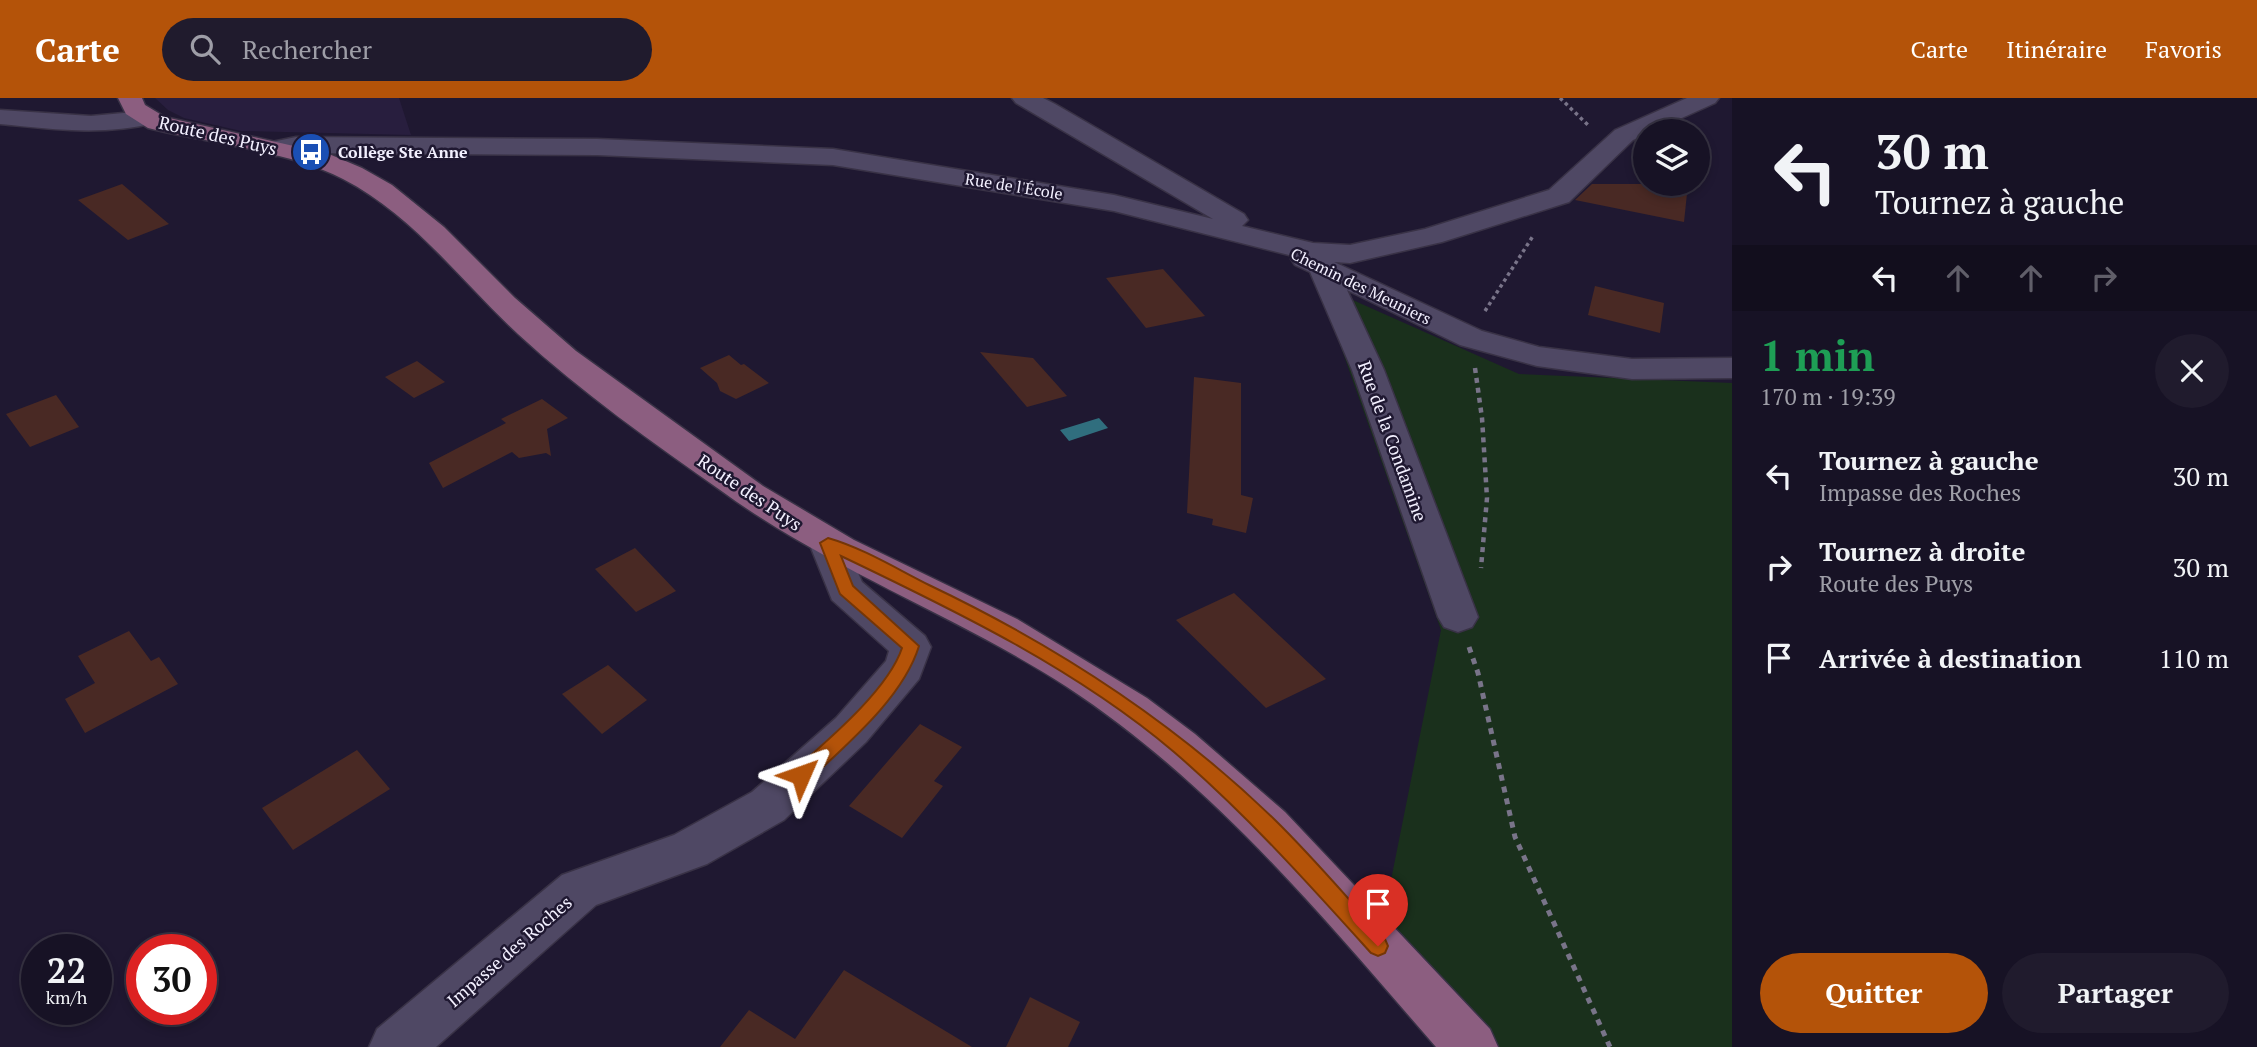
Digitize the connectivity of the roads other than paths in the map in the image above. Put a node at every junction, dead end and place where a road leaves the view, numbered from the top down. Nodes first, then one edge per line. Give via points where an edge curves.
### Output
1 (115, 98) edge
2 (1024, 98) edge
3 (1707, 98) edge
4 (137, 108) edge
5 (0, 117) edge
6 (108, 123) junction
7 (276, 148) junction
8 (1271, 243) junction
9 (1322, 267) junction
10 (1732, 368) edge
11 (828, 543) junction
12 (1458, 617) road end
13 (396, 1047) edge
14 (1471, 1047) edge

1 - 6 street
2 - 8 street, Chemin des Meuniers
3 - 8 street, Rue de l'École via 1624,135 1559,196 1432,236 1350,254
4 - 6 street
4 - 7 main road, Route des Puys via 169,126
5 - 6 street
7 - 8 street, Rue de l'École via 597,147 833,157 1114,203
7 - 11 main road, Route des Puys via 335,165 404,205 530,328 592,378 722,475
8 - 9 street, Chemin des Meuniers
9 - 10 street, Chemin des Meuniers via 1471,338 1537,356 1632,369
9 - 12 street, Rue de la Condamine via 1368,370
11 - 13 street, Impasse des Roches via 846,590 911,646 904,668 850,730 768,806 690,850 579,890
11 - 14 main road, Route des Puys via 1031,646 1132,710 1179,746 1267,825

